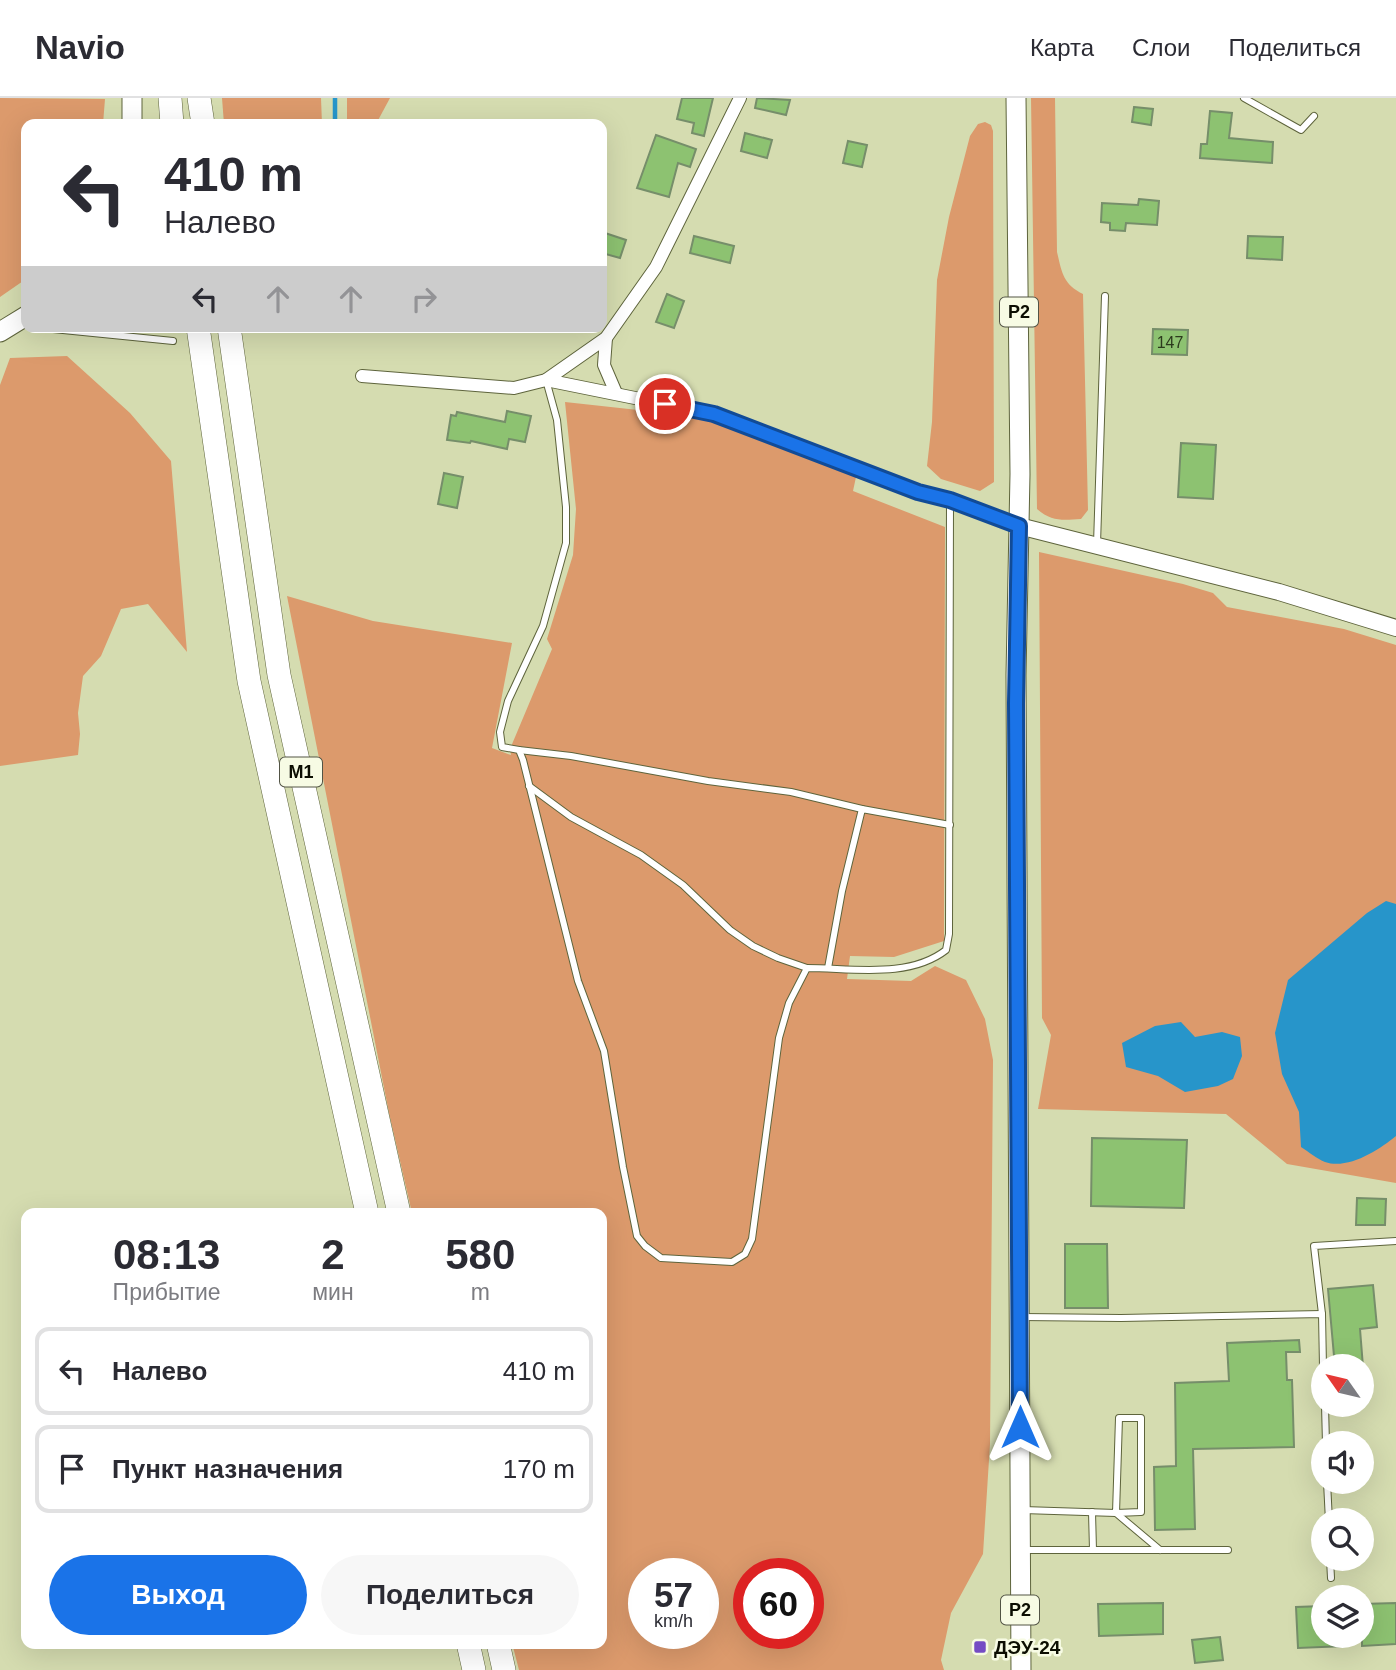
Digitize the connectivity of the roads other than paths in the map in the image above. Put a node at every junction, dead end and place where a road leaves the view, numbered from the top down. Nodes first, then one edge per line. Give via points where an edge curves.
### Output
1 (132, 98) edge
2 (170, 98) edge
3 (200, 98) edge
4 (740, 98) edge
5 (1016, 98) edge
6 (1244, 98) edge
7 (1314, 117) dead end
8 (132, 119) edge
9 (172, 119) edge
10 (202, 119) edge
11 (1105, 296) dead end
12 (21, 319) edge
13 (0, 332) edge
14 (86, 333) edge
15 (199, 333) edge
16 (230, 333) edge
17 (606, 338) junction
18 (173, 341) dead end
19 (362, 376) dead end
20 (546, 380) junction
21 (616, 393) junction
22 (950, 500) junction
23 (1019, 526) junction
24 (1097, 546) junction
25 (1396, 628) edge
26 (519, 750) junction
27 (529, 786) junction
28 (862, 808) junction
29 (950, 825) junction
30 (807, 968) junction
31 (828, 968) junction
32 (366, 1208) edge
33 (398, 1208) edge
34 (1396, 1241) edge
35 (1322, 1314) junction
36 (1019, 1317) junction
37 (1323, 1354) edge
38 (1020, 1510) junction
39 (1092, 1512) junction
40 (1116, 1513) junction
41 (1020, 1550) junction
42 (1093, 1550) junction
43 (1160, 1550) junction
44 (1228, 1550) dead end
45 (1331, 1571) edge
46 (1331, 1578) dead end
47 (469, 1649) edge
48 (499, 1649) edge
49 (474, 1670) edge
50 (504, 1670) edge
51 (1021, 1670) edge

1 - 8 main road
2 - 9 highway
3 - 10 highway
4 - 17 street via 656,267
5 - 23 main road, Р2
6 - 7 lane via 1301,130
11 - 24 lane
12 - 13 main road
14 - 18 lane
15 - 32 highway, М1 via 249,681
16 - 33 highway, М1 via 279,676
17 - 20 street
17 - 21 street via 604,365
19 - 20 street via 514,388
20 - 21 street
20 - 26 lane via 557,420 566,542 543,626 508,701 500,732 502,747
21 - 22 street via 714,414
22 - 23 street
22 - 29 lane
23 - 24 street
23 - 36 main road, Р2
24 - 25 street via 1279,592
26 - 27 lane
26 - 28 lane via 791,792
27 - 30 lane via 683,885 753,946
27 - 30 lane via 578,981 604,1051 637,1236 661,1258 732,1262 745,1254 752,1239 779,1038 789,1003
28 - 29 lane
28 - 31 lane
29 - 31 lane via 946,950 932,961 905,968
30 - 31 lane
34 - 35 lane via 1314,1246
35 - 36 lane
35 - 37 lane
36 - 38 main road, Р2
38 - 39 lane
38 - 41 main road, Р2
39 - 40 lane
39 - 42 lane
40 - 40 lane via 1119,1418 1141,1418 1141,1512
40 - 43 lane
41 - 42 lane
41 - 51 main road, Р2
42 - 43 lane
43 - 44 lane
45 - 46 lane
47 - 49 highway
48 - 50 highway

